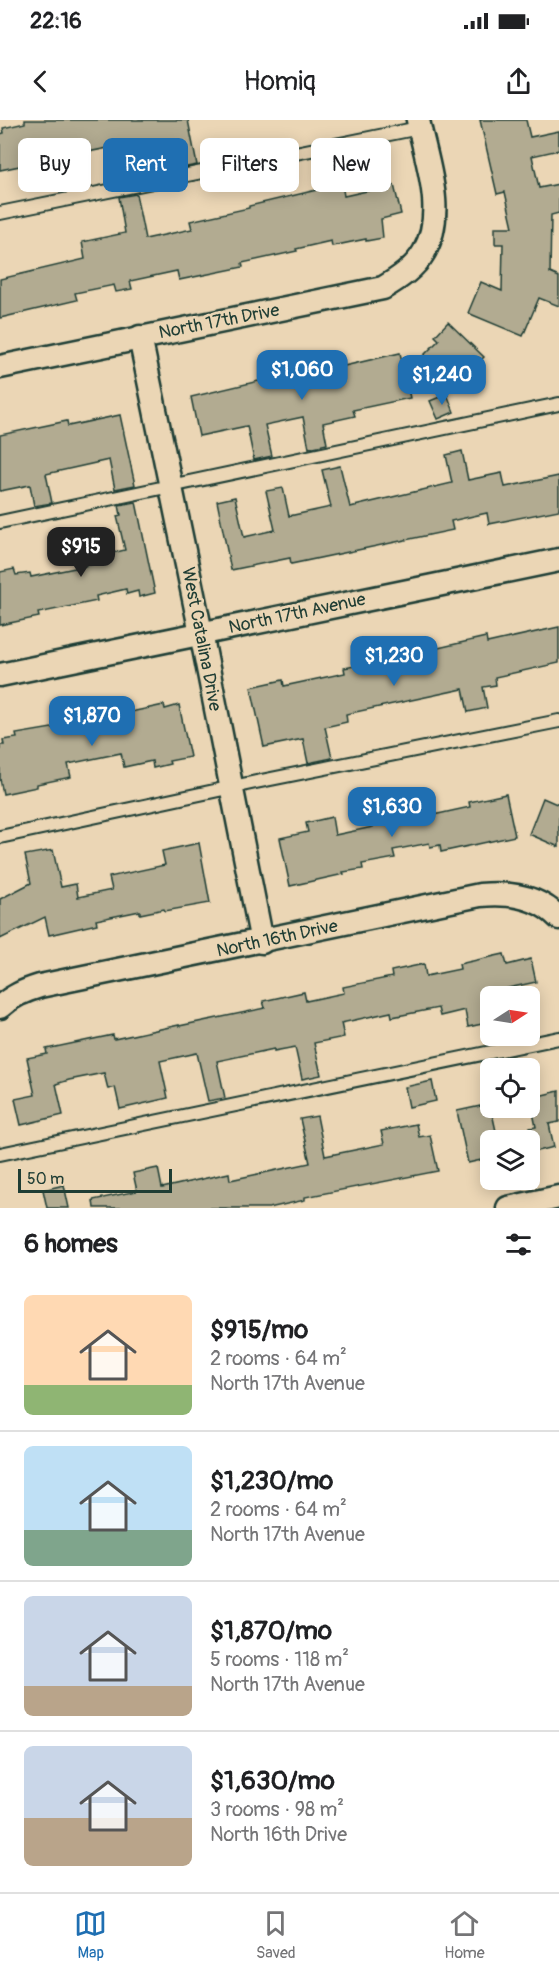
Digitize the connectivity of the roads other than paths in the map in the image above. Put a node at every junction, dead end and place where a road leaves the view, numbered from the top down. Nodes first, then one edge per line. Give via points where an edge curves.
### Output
1 (419, 124) edge
2 (0, 213) edge
3 (140, 338) junction
4 (0, 367) edge
5 (559, 404) edge
6 (171, 487) junction
7 (0, 522) edge
8 (559, 560) edge
9 (201, 633) junction
10 (0, 675) edge
11 (559, 721) edge
12 (231, 788) junction
13 (0, 837) edge
14 (557, 916) edge
15 (262, 942) junction
16 (0, 1007) edge
17 (559, 1038) edge
18 (0, 1154) edge
19 (559, 1197) edge
20 (508, 1208) edge

1 - 2 lane
1 - 3 street, North 17th Drive via 435,201 433,228 424,252 405,274 383,288
3 - 4 street, North 17th Drive
3 - 6 street, West Catalina Drive
5 - 6 lane
6 - 7 lane
6 - 9 street, West Catalina Drive
8 - 9 street, North 17th Avenue
9 - 10 street, North 17th Avenue
9 - 12 street, West Catalina Drive
11 - 12 lane
12 - 13 lane
12 - 15 street, West Catalina Drive
14 - 15 street, North 16th Drive via 538,903 501,893
15 - 16 street, North 16th Drive via 40,986 24,991
17 - 18 lane
19 - 20 street

